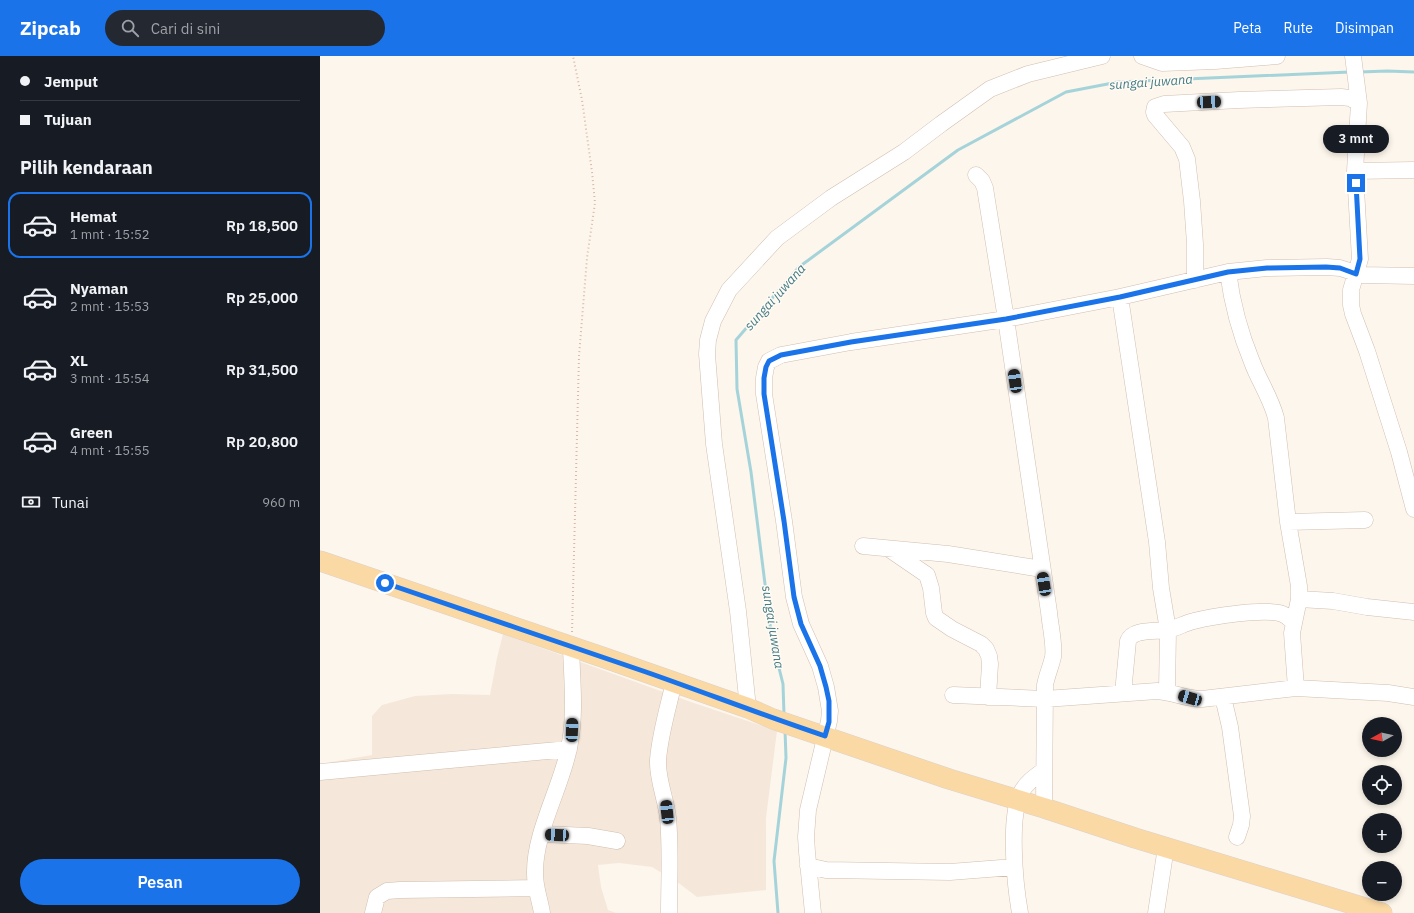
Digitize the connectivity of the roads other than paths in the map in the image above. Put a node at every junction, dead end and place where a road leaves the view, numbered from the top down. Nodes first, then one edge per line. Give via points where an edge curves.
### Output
1 (1102, 56) edge
2 (1142, 56) edge
3 (1277, 56) edge
4 (1353, 56) edge
5 (1359, 103) junction
6 (1414, 170) edge
7 (1355, 171) junction
8 (976, 175) dead end
9 (1228, 272) junction
10 (1356, 274) junction
11 (1414, 276) edge
12 (1195, 280) junction
13 (1120, 297) junction
14 (1006, 319) junction
15 (1411, 484) edge
16 (1414, 509) edge
17 (1365, 520) dead end
18 (1288, 522) junction
19 (863, 546) dead end
20 (889, 549) junction
21 (320, 561) edge
22 (1042, 569) junction
23 (1299, 599) junction
24 (1414, 612) edge
25 (1294, 623) junction
26 (1168, 630) junction
27 (571, 647) junction
28 (674, 682) junction
29 (1296, 688) junction
30 (1167, 691) junction
31 (1123, 693) junction
32 (953, 695) dead end
33 (1223, 696) junction
34 (988, 697) junction
35 (1414, 697) edge
36 (1045, 699) junction
37 (748, 708) junction
38 (825, 736) junction
39 (569, 749) junction
40 (1044, 770) junction
41 (320, 772) edge
42 (1018, 801) junction
43 (1044, 808) junction
44 (542, 834) junction
45 (1237, 837) dead end
46 (617, 842) dead end
47 (1166, 847) junction
48 (808, 866) junction
49 (1014, 867) junction
50 (536, 888) junction
51 (373, 913) edge
52 (542, 913) edge
53 (669, 913) edge
54 (813, 913) edge
55 (1020, 913) edge
56 (1156, 913) edge
57 (1382, 913) edge

1 - 37 street via 1028,74 990,89 904,152 831,198 777,238 729,290 713,321 707,354 714,444 738,610
2 - 3 street via 1162,63
4 - 5 street
5 - 7 street
5 - 12 street via 1350,98 1322,97 1164,104 1155,107 1155,115 1182,147 1187,159 1196,244
6 - 7 street
7 - 10 street via 1360,259
8 - 14 street via 985,188
9 - 10 street via 1267,268 1326,267 1340,268
9 - 12 street
9 - 18 street via 1232,302 1241,333 1274,411
10 - 11 street
10 - 15 street via 1350,298 1353,314
12 - 13 street
13 - 14 street
13 - 26 street
14 - 22 street
14 - 38 street via 781,355 769,361 766,367 764,394 794,597 801,624 820,666 829,701 829,722
15 - 16 street
17 - 18 street
18 - 23 street
19 - 20 street
20 - 22 street via 948,554
20 - 34 street via 927,575 936,618 986,649 990,664
21 - 27 main road
22 - 36 street via 1053,650
23 - 24 street
23 - 25 street
25 - 26 street via 1279,613 1250,613 1194,621
25 - 29 street via 1292,640
26 - 30 street
26 - 31 street via 1141,632 1130,637
27 - 28 main road
27 - 39 street via 573,710
28 - 37 main road
28 - 53 street via 660,740 658,762 668,821
29 - 33 street
29 - 35 street via 1388,693
30 - 31 street
30 - 33 street via 1196,699
31 - 36 street
32 - 34 street
33 - 45 street via 1230,727 1242,816
34 - 36 street
36 - 40 street
37 - 38 main road
38 - 42 main road
38 - 48 street via 808,810
39 - 41 street
39 - 44 street
40 - 42 street via 1026,784
40 - 43 street
42 - 43 main road
42 - 49 street via 1014,830
43 - 47 main road
44 - 46 street via 588,836
44 - 50 street via 536,859
47 - 56 street
47 - 57 main road
48 - 49 street via 826,870 950,872
48 - 54 street
49 - 55 street
50 - 51 street via 387,891 378,897
50 - 52 street

